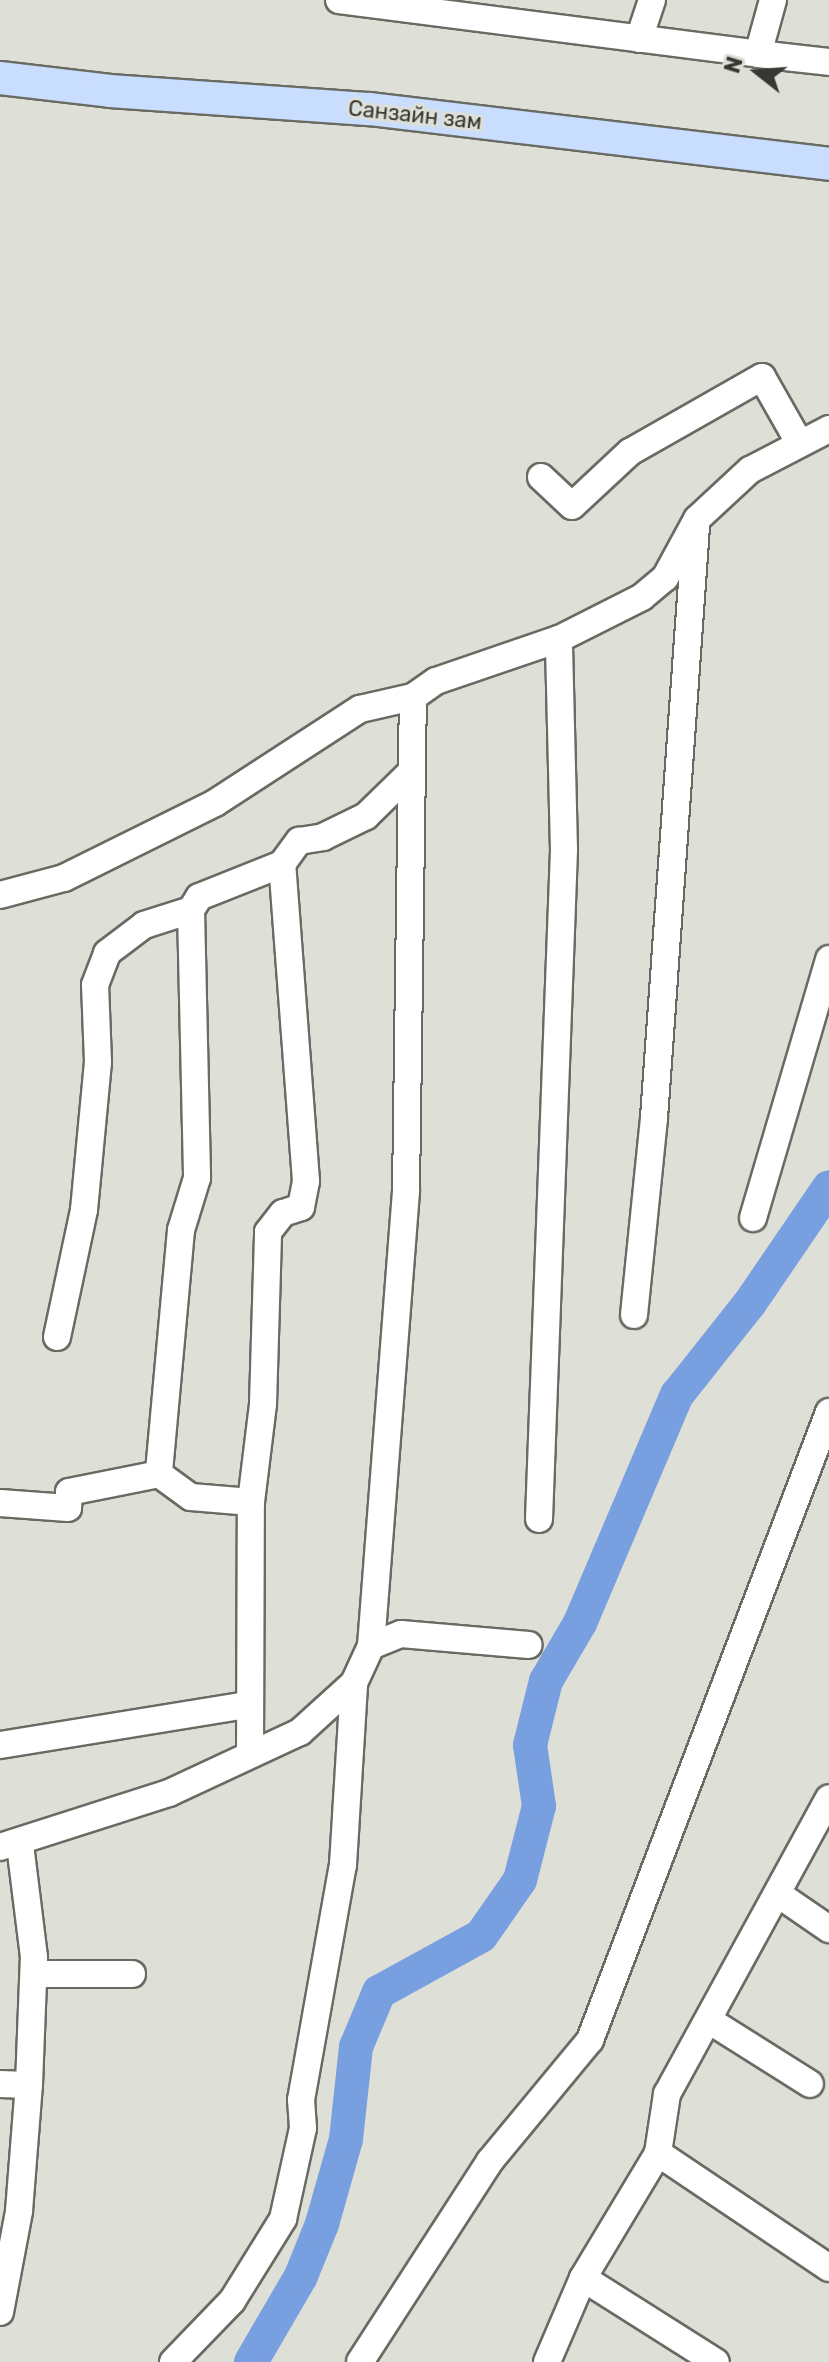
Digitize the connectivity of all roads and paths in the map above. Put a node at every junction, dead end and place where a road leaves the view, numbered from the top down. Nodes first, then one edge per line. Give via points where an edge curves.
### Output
1 (339, 0) edge
2 (652, 0) edge
3 (773, 0) edge
4 (639, 39) junction
5 (758, 54) junction
6 (829, 62) edge
7 (0, 78) edge
8 (829, 164) edge
9 (829, 429) edge
10 (799, 442) junction
11 (541, 477) dead end
12 (697, 519) junction
13 (559, 639) junction
14 (413, 697) junction
15 (409, 774) junction
16 (282, 864) junction
17 (0, 895) edge
18 (191, 910) junction
19 (829, 959) edge
20 (753, 1218) dead end
21 (634, 1315) dead end
22 (57, 1337) dead end
23 (829, 1412) edge
24 (159, 1474) junction
25 (251, 1502) junction
26 (0, 1503) edge
27 (539, 1519) dead end
28 (529, 1645) dead end
29 (371, 1646) junction
30 (354, 1683) junction
31 (248, 1705) junction
32 (0, 1745) edge
33 (250, 1753) junction
34 (829, 1798) edge
35 (10, 1846) edge
36 (778, 1894) junction
37 (829, 1929) edge
38 (34, 1974) junction
39 (132, 1974) dead end
40 (710, 2021) junction
41 (0, 2084) edge
42 (810, 2084) dead end
43 (29, 2085) junction
44 (658, 2153) junction
45 (829, 2268) edge
46 (583, 2278) junction
47 (0, 2312) edge
48 (173, 2362) edge
49 (360, 2362) edge
50 (547, 2362) edge
51 (716, 2362) edge

1 - 4 street
2 - 4 street
3 - 5 street
4 - 5 street
5 - 6 street
7 - 8 main road, Санзайн зам via 370,109
9 - 10 street
10 - 11 street via 762,377 630,452 572,506
10 - 12 street via 750,470
12 - 13 street via 665,578 642,597
12 - 21 street via 656,1102
13 - 14 street via 436,681
13 - 27 street via 564,850
14 - 15 street
14 - 17 street via 360,709 215,803 64,878
15 - 16 street via 366,816 323,837 299,841
15 - 29 street via 406,1191
16 - 18 street via 199,897
16 - 25 street via 306,1196 301,1207 283,1213 268,1232 263,1404
18 - 22 street via 144,925 107,953 100,966 95,985 98,1062 84,1210
18 - 24 street via 197,1178 181,1230
19 - 20 street
23 - 49 street via 590,2040 490,2161
24 - 25 street via 191,1497
24 - 26 street via 69,1492 68,1508
25 - 31 street
28 - 29 street via 401,1634
29 - 30 street
30 - 33 street via 300,1732
30 - 48 street via 343,1865 301,2100 303,2128 283,2219 232,2301
31 - 32 street
31 - 33 street
33 - 35 street via 169,1793
34 - 36 street
35 - 38 street
36 - 37 street
36 - 40 street
38 - 39 street
38 - 43 street
40 - 42 street
40 - 44 street via 667,2094
41 - 43 street
43 - 47 street via 19,2211
44 - 45 street
44 - 46 street
46 - 50 street
46 - 51 street

